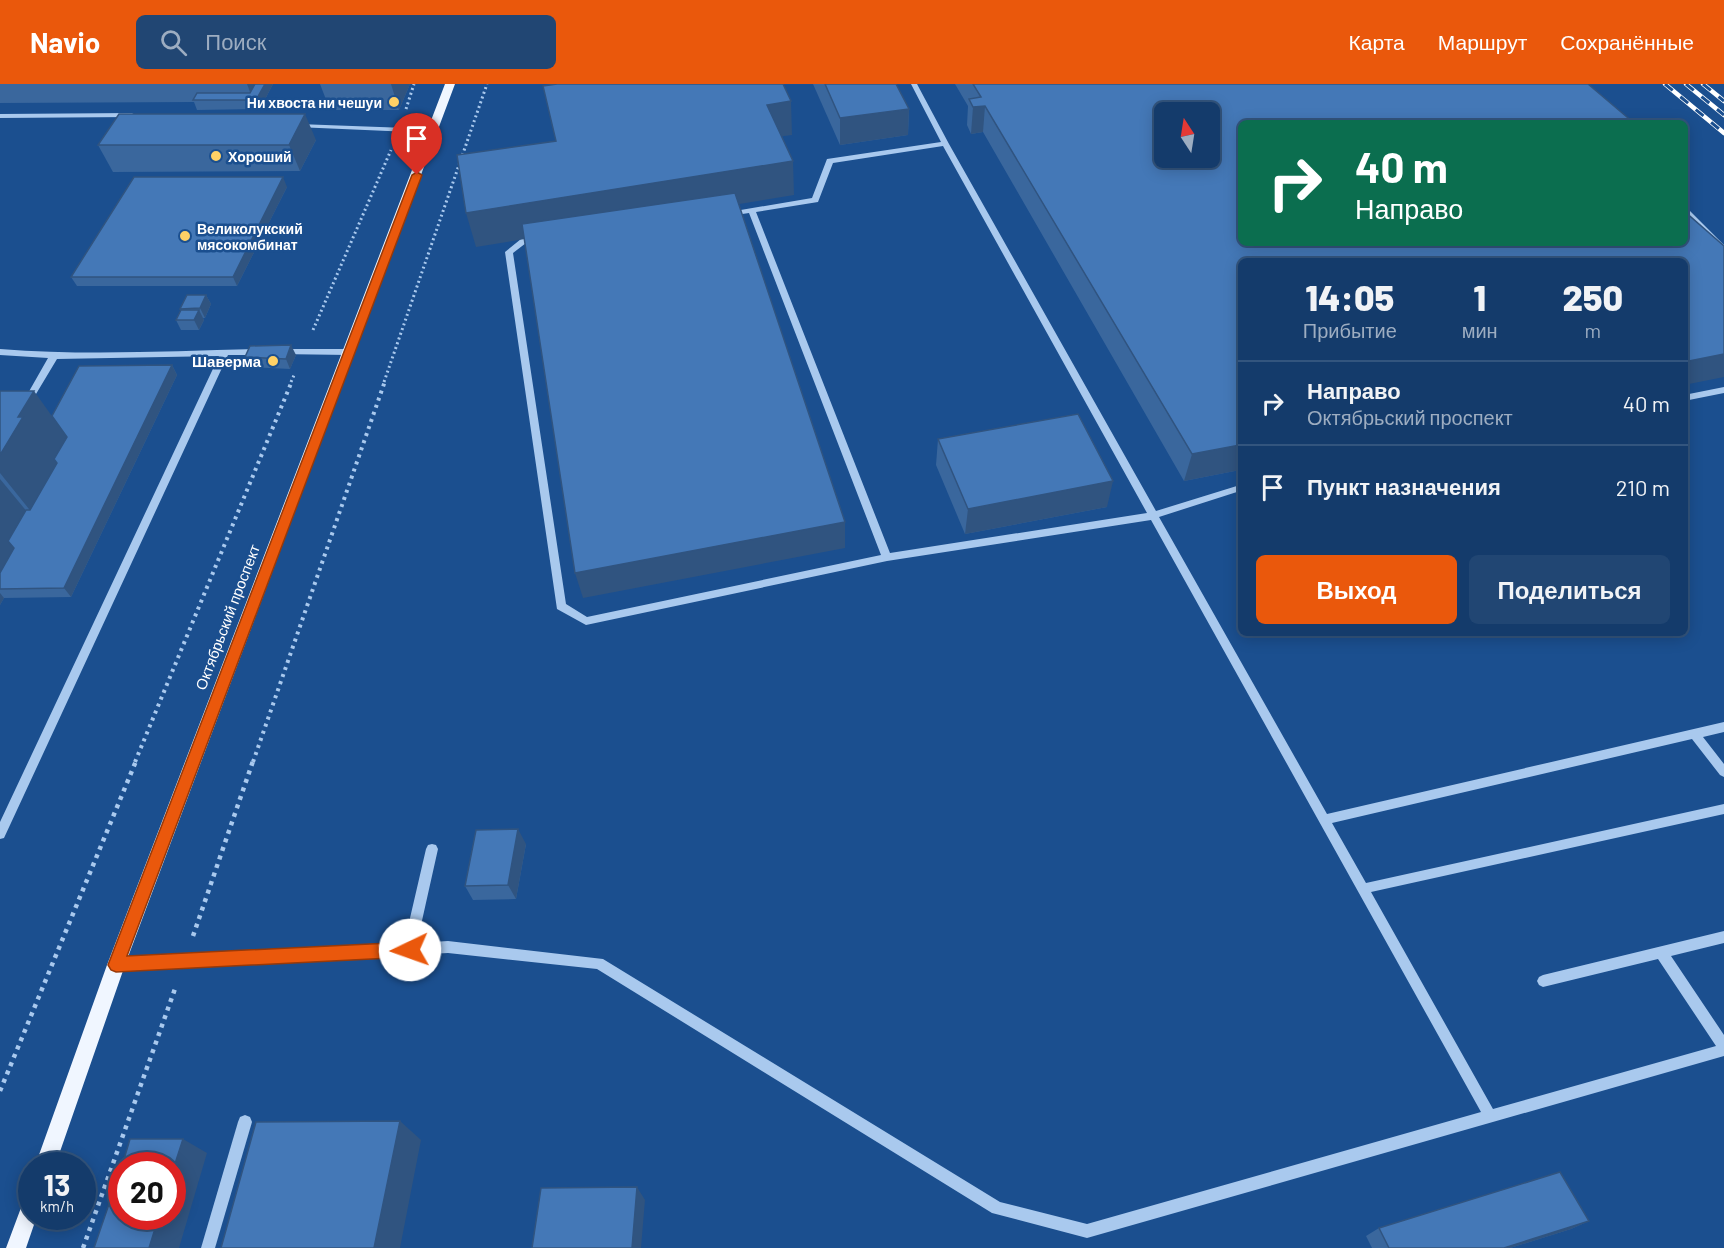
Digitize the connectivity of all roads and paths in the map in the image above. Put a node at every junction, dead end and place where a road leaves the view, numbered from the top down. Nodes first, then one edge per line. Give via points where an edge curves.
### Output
1 (414, 84) edge
2 (450, 84) edge
3 (487, 84) edge
4 (914, 84) edge
5 (136, 115) edge
6 (3, 116) edge
7 (0, 123) edge
8 (292, 126) edge
9 (399, 130) junction
10 (434, 131) junction
11 (945, 144) junction
12 (752, 211) junction
13 (1688, 211) edge
14 (717, 215) edge
15 (546, 238) edge
16 (1724, 250) edge
17 (0, 352) edge
18 (225, 352) junction
19 (304, 352) junction
20 (349, 352) junction
21 (54, 356) junction
22 (1724, 390) edge
23 (1688, 397) edge
24 (21, 411) edge
25 (1238, 489) edge
26 (1153, 516) junction
27 (887, 557) junction
28 (1724, 727) edge
29 (1694, 734) junction
30 (1724, 772) edge
31 (1724, 809) edge
32 (1323, 820) junction
33 (0, 834) edge
34 (432, 849) dead end
35 (1362, 889) junction
36 (1724, 937) edge
37 (410, 950) junction
38 (1661, 952) junction
39 (185, 961) junction
40 (116, 965) junction
41 (1543, 981) dead end
42 (1724, 1048) edge
43 (0, 1091) edge
44 (1490, 1116) junction
45 (245, 1122) dead end
46 (50, 1152) edge
47 (23, 1230) edge
48 (16, 1248) edge
49 (83, 1248) edge
50 (208, 1248) edge

1 - 9 path
2 - 10 main road, Октябрьский проспект
3 - 39 path
4 - 11 lane
5 - 6 lane
6 - 7 lane
8 - 9 lane
9 - 10 lane
9 - 19 path
10 - 20 main road, Октябрьский проспект
11 - 12 lane via 830,161 815,200
11 - 26 lane
12 - 14 lane
12 - 27 lane
13 - 16 lane
15 - 27 lane via 524,241 509,252 561,606 586,621
17 - 21 lane
18 - 19 lane
18 - 21 lane
18 - 33 lane
19 - 20 lane
19 - 43 path
20 - 40 main road, Октябрьский проспект
21 - 24 lane
22 - 23 lane
25 - 26 lane
26 - 27 lane
26 - 32 lane
28 - 29 lane
29 - 30 lane
29 - 32 lane
31 - 35 lane
32 - 35 lane
34 - 37 lane
35 - 44 lane
36 - 38 lane
37 - 39 lane
37 - 44 lane via 448,947 599,963 997,1208 1087,1231
38 - 41 lane
38 - 42 lane
39 - 40 lane
39 - 49 path
40 - 46 main road, Октябрьский проспект
42 - 44 lane
45 - 50 lane
47 - 48 main road

